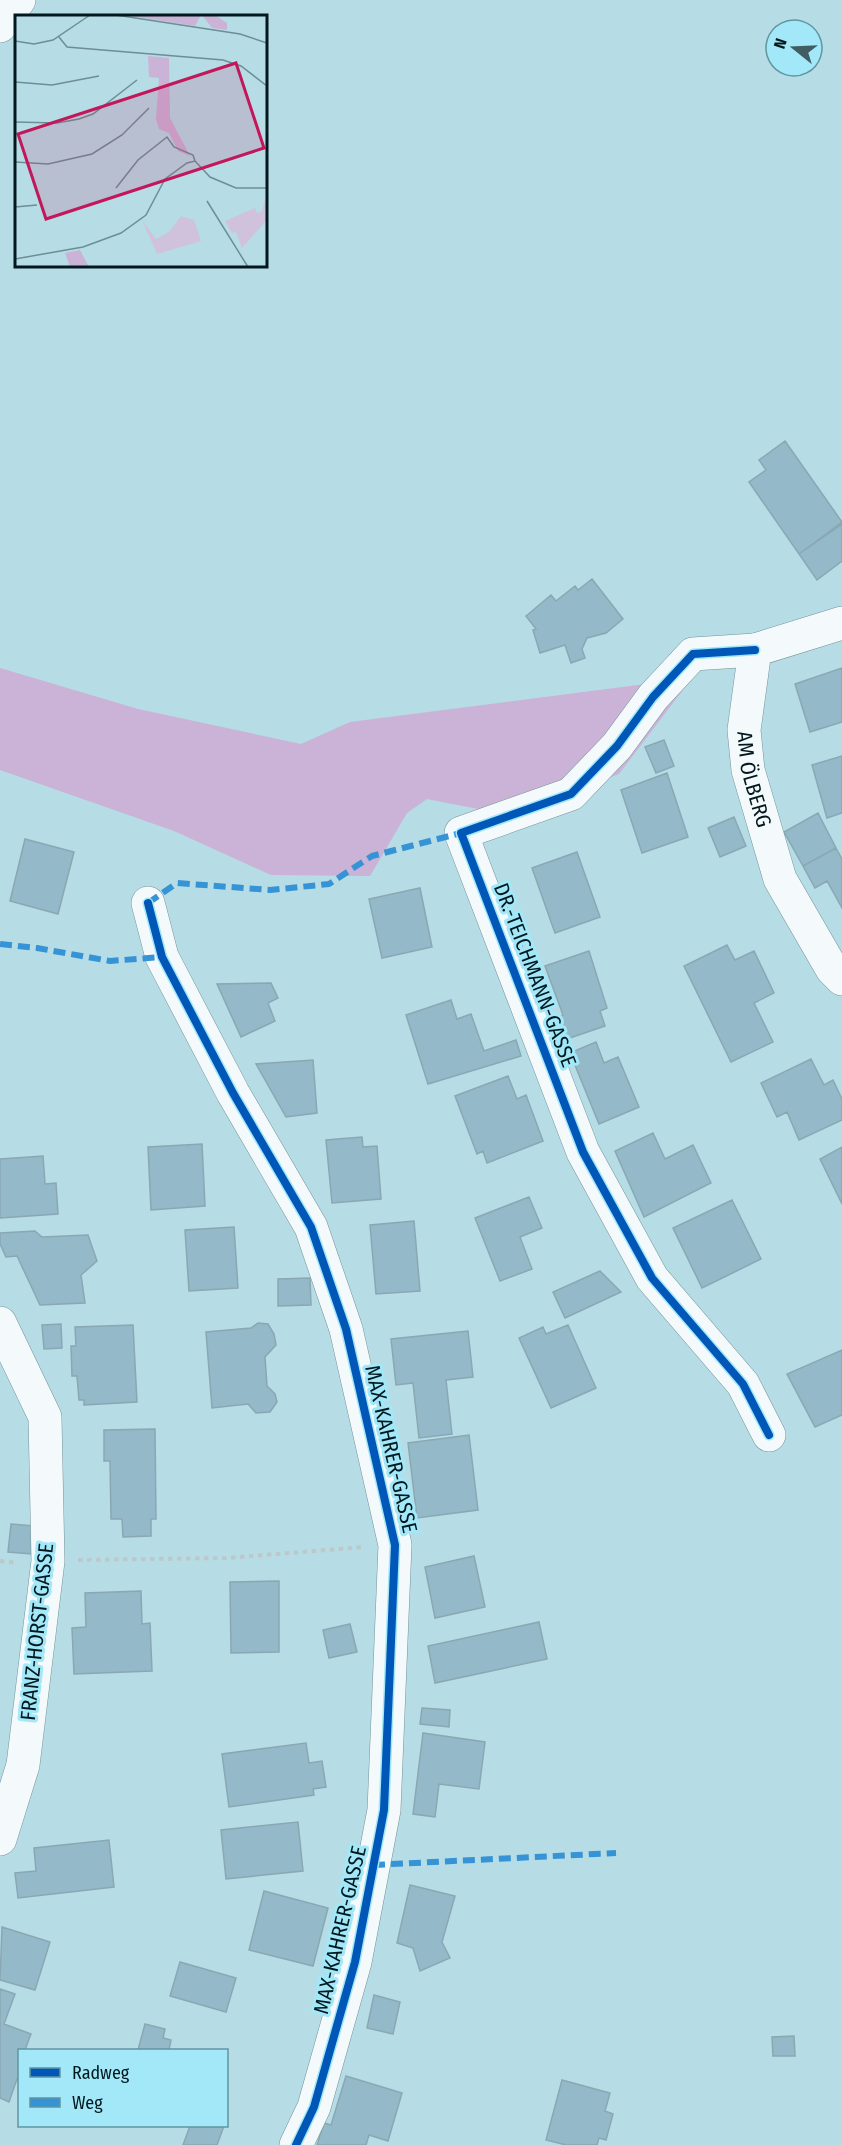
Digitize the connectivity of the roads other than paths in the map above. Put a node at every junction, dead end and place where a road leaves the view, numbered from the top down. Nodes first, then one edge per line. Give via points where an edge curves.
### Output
1 (19, 0) edge
2 (0, 26) edge
3 (842, 623) edge
4 (755, 650) junction
5 (148, 903) dead end
6 (842, 979) edge
7 (0, 1323) edge
8 (769, 1435) dead end
9 (0, 1839) edge
10 (296, 2145) edge

1 - 2 street
3 - 4 street
4 - 6 street, AM ÖLBERG via 744,730 757,806 780,879 832,969
4 - 8 street, DR.-TEICHMANN-GASSE via 693,654 653,697 617,746 571,794 461,833 583,1152 652,1278 743,1384
5 - 10 street, MAX-KAHRER-GASSE via 162,957 233,1093 311,1227 346,1329 395,1545 384,1810 355,1962 314,2107
7 - 9 street, FRANZ-HORST-GASSE via 45,1418 48,1561 23,1765

